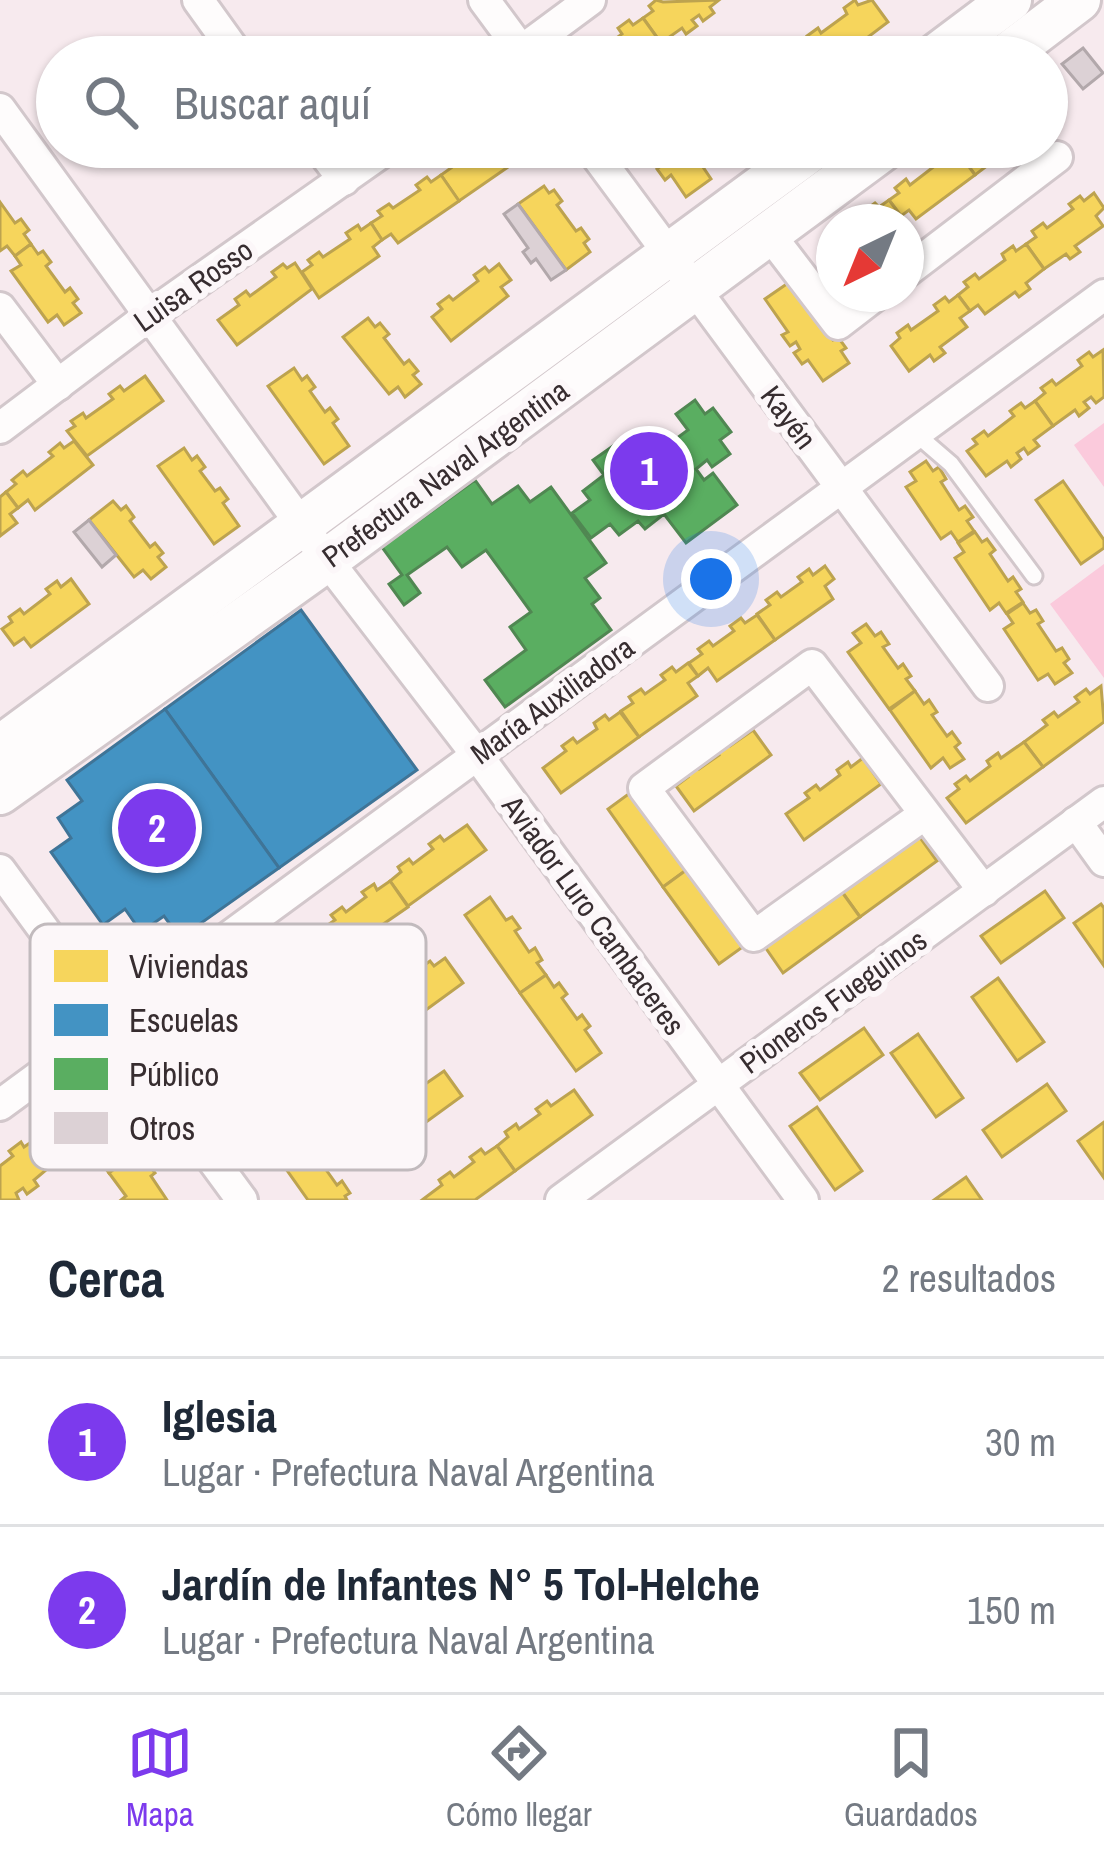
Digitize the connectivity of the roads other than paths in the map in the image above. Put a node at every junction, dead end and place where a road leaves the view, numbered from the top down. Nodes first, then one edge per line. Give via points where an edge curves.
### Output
1 (198, 0) edge
2 (484, 0) edge
3 (590, 0) edge
4 (1010, 0) edge
5 (1058, 6) edge
6 (224, 36) edge
7 (508, 36) edge
8 (544, 36) edge
9 (962, 36) edge
10 (1026, 36) edge
11 (0, 109) edge
12 (36, 158) edge
13 (43, 168) edge
14 (335, 168) edge
15 (360, 168) edge
16 (605, 168) edge
17 (786, 168) edge
18 (859, 168) edge
19 (1043, 168) edge
20 (344, 180) junction
21 (770, 236) junction
22 (669, 256) junction
23 (924, 258) edge
24 (695, 291) junction
25 (816, 296) edge
26 (1104, 296) edge
27 (0, 308) edge
28 (829, 312) edge
29 (854, 312) edge
30 (150, 315) junction
31 (58, 385) junction
32 (0, 428) edge
33 (915, 433) junction
34 (841, 488) junction
35 (316, 542) junction
36 (1034, 576) dead end
37 (988, 686) dead end
38 (0, 747) edge
39 (477, 755) junction
40 (0, 793) edge
41 (1104, 802) edge
42 (925, 814) junction
43 (1076, 822) junction
44 (1104, 862) edge
45 (0, 870) edge
46 (984, 891) junction
47 (40, 924) edge
48 (247, 924) edge
49 (30, 1083) edge
50 (718, 1084) junction
51 (0, 1105) edge
52 (220, 1170) edge
53 (242, 1200) edge
54 (561, 1200) edge
55 (802, 1200) edge

1 - 6 street
2 - 7 street
3 - 8 street
4 - 9 main road
5 - 10 main road
11 - 12 street, Aviador Luro Cambaceres
13 - 30 street, Aviador Luro Cambaceres
14 - 20 street
15 - 20 street, Luisa Rosso
16 - 22 street, Kayén
17 - 22 main road, Prefectura Naval Argentina
18 - 21 main road, Prefectura Naval Argentina
19 - 23 street
20 - 30 street, Luisa Rosso
21 - 24 main road, Prefectura Naval Argentina
21 - 25 street
22 - 24 street, Kayén
22 - 35 main road, Prefectura Naval Argentina
24 - 34 street, Kayén
24 - 35 main road, Prefectura Naval Argentina
26 - 33 street, María Auxiliadora
27 - 31 street
28 - 29 street via 838,324
30 - 31 street, Luisa Rosso
30 - 35 street, Aviador Luro Cambaceres
31 - 32 street, Luisa Rosso
33 - 34 street, María Auxiliadora
33 - 36 lane via 952,464
34 - 37 street, Kayén
34 - 39 street, María Auxiliadora
35 - 38 main road, Prefectura Naval Argentina
35 - 39 street, Aviador Luro Cambaceres
35 - 40 main road, Prefectura Naval Argentina
39 - 48 street, María Auxiliadora
39 - 50 street, Aviador Luro Cambaceres
41 - 43 street, Pioneros Fueguinos
42 - 42 street via 812,664 644,788 754,937
42 - 46 street
43 - 44 street
43 - 46 street, Pioneros Fueguinos
45 - 47 street
46 - 50 street, Pioneros Fueguinos
49 - 51 street, María Auxiliadora
50 - 54 street, Pioneros Fueguinos
50 - 55 street, Aviador Luro Cambaceres
52 - 53 street

